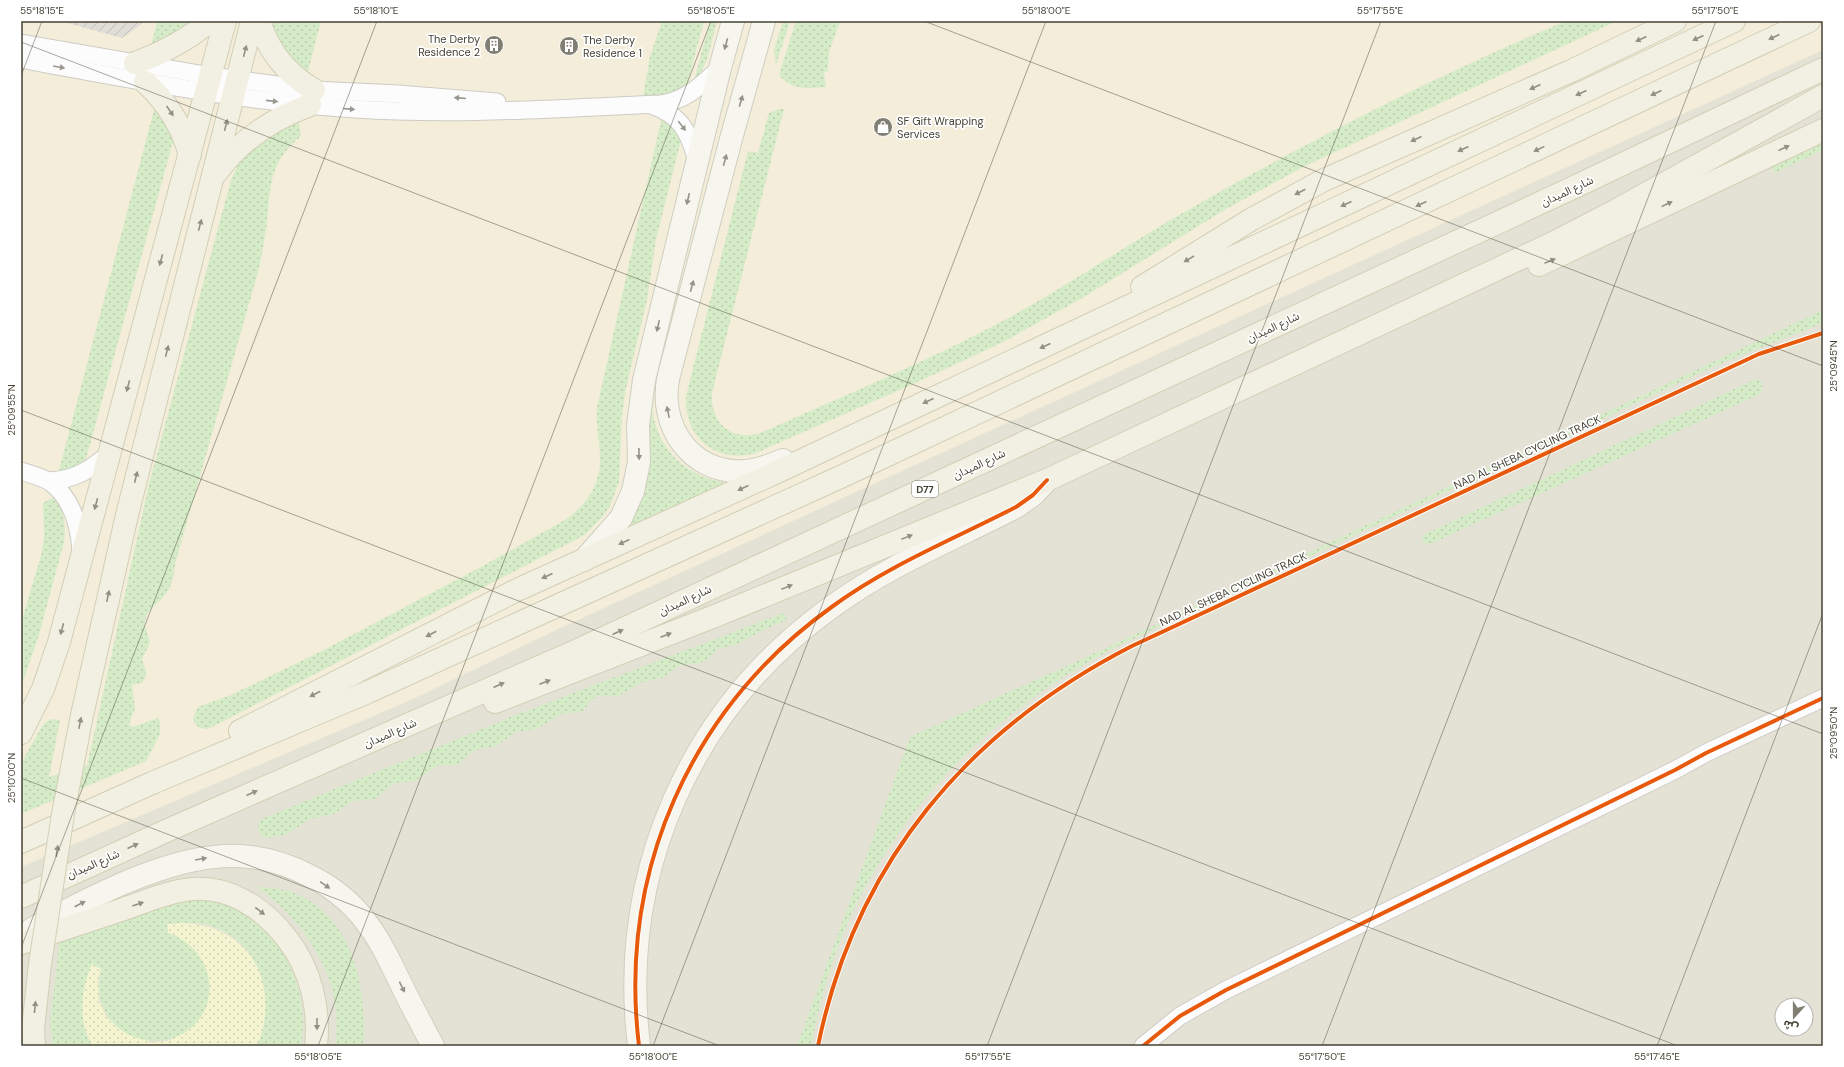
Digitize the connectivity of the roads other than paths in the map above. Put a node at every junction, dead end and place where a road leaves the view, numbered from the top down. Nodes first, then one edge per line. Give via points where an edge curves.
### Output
1 (210, 21) edge
2 (225, 21) edge
3 (252, 21) edge
4 (259, 21) edge
5 (732, 21) edge
6 (764, 21) edge
7 (1675, 21) edge
8 (1734, 21) edge
9 (1809, 21) edge
10 (21, 43) edge
11 (21, 59) edge
12 (720, 68) junction
13 (1823, 69) edge
14 (140, 72) junction
15 (209, 84) junction
16 (235, 88) junction
17 (1823, 96) edge
18 (312, 98) junction
19 (651, 105) junction
20 (1823, 130) edge
21 (190, 155) junction
22 (697, 161) junction
23 (214, 176) junction
24 (1498, 269) junction
25 (1081, 329) junction
26 (841, 442) junction
27 (110, 453) junction
28 (21, 471) edge
29 (1047, 480) junction
30 (49, 481) junction
31 (81, 558) junction
32 (583, 561) junction
33 (1823, 698) edge
34 (402, 728) junction
35 (21, 733) edge
36 (111, 802) junction
37 (21, 842) edge
38 (21, 897) edge
39 (21, 936) edge
40 (21, 943) edge
41 (34, 1046) edge
42 (316, 1046) edge
43 (433, 1046) edge
44 (639, 1046) edge
45 (1144, 1046) edge

1 - 14 main road
2 - 15 main road
16 -> 3 main road
4 - 18 main road via 262,33 275,56
5 -> 12 street
26 -> 6 street via 810,449 756,470 723,469 702,461 685,447 673,429 667,407 669,375
7 -> 25 main road via 1571,71 1288,198 1131,294
8 -> 25 main road
9 -> 36 main road via 847,474 368,692
10 - 14 street
11 -> 14 street
12 - 19 street via 688,96 670,103
12 - 22 street
34 -> 13 main road, شارع الميدان / D77 via 593,643 1561,194
14 - 15 street
14 -> 21 main road via 172,112 183,133
15 - 16 street
15 - 21 main road
16 - 18 street
23 -> 16 main road
17 - 24 main road via 1615,211
18 - 19 street via 435,96 555,108
18 - 23 main road via 259,130 234,151
19 -> 22 street via 668,112 681,123 690,138
24 -> 20 main road via 1525,268 1551,260
21 -> 27 main road
22 -> 32 street via 644,380 638,425 639,462 633,491 621,518
41 -> 23 main road, bridge via 40,971 63,814 82,715 168,345
24 - 29 main road
25 -> 26 main road
26 -> 32 main road
27 - 30 street via 82,474 66,480
27 -> 31 main road
28 - 30 street
34 -> 29 main road via 493,703 720,614
29 - 44 street via 1033,495 1016,507 881,575 834,605 771,657 723,714 682,784 661,833 649,871 637,933 635,964 634,994
30 - 31 street via 64,497 75,517
31 -> 35 main road via 51,666 43,689
32 -> 36 main road via 477,610 207,746 158,772
33 - 45 street via 1226,990 1180,1016
38 -> 34 main road, شارع الميدان / D77
36 - 37 main road
39 -> 43 street via 98,895 179,864 214,857 268,860 291,867 318,880 360,914 380,944
40 -> 42 main road via 171,893 185,890 216,890 244,900 266,916 281,931 299,958 315,1002

